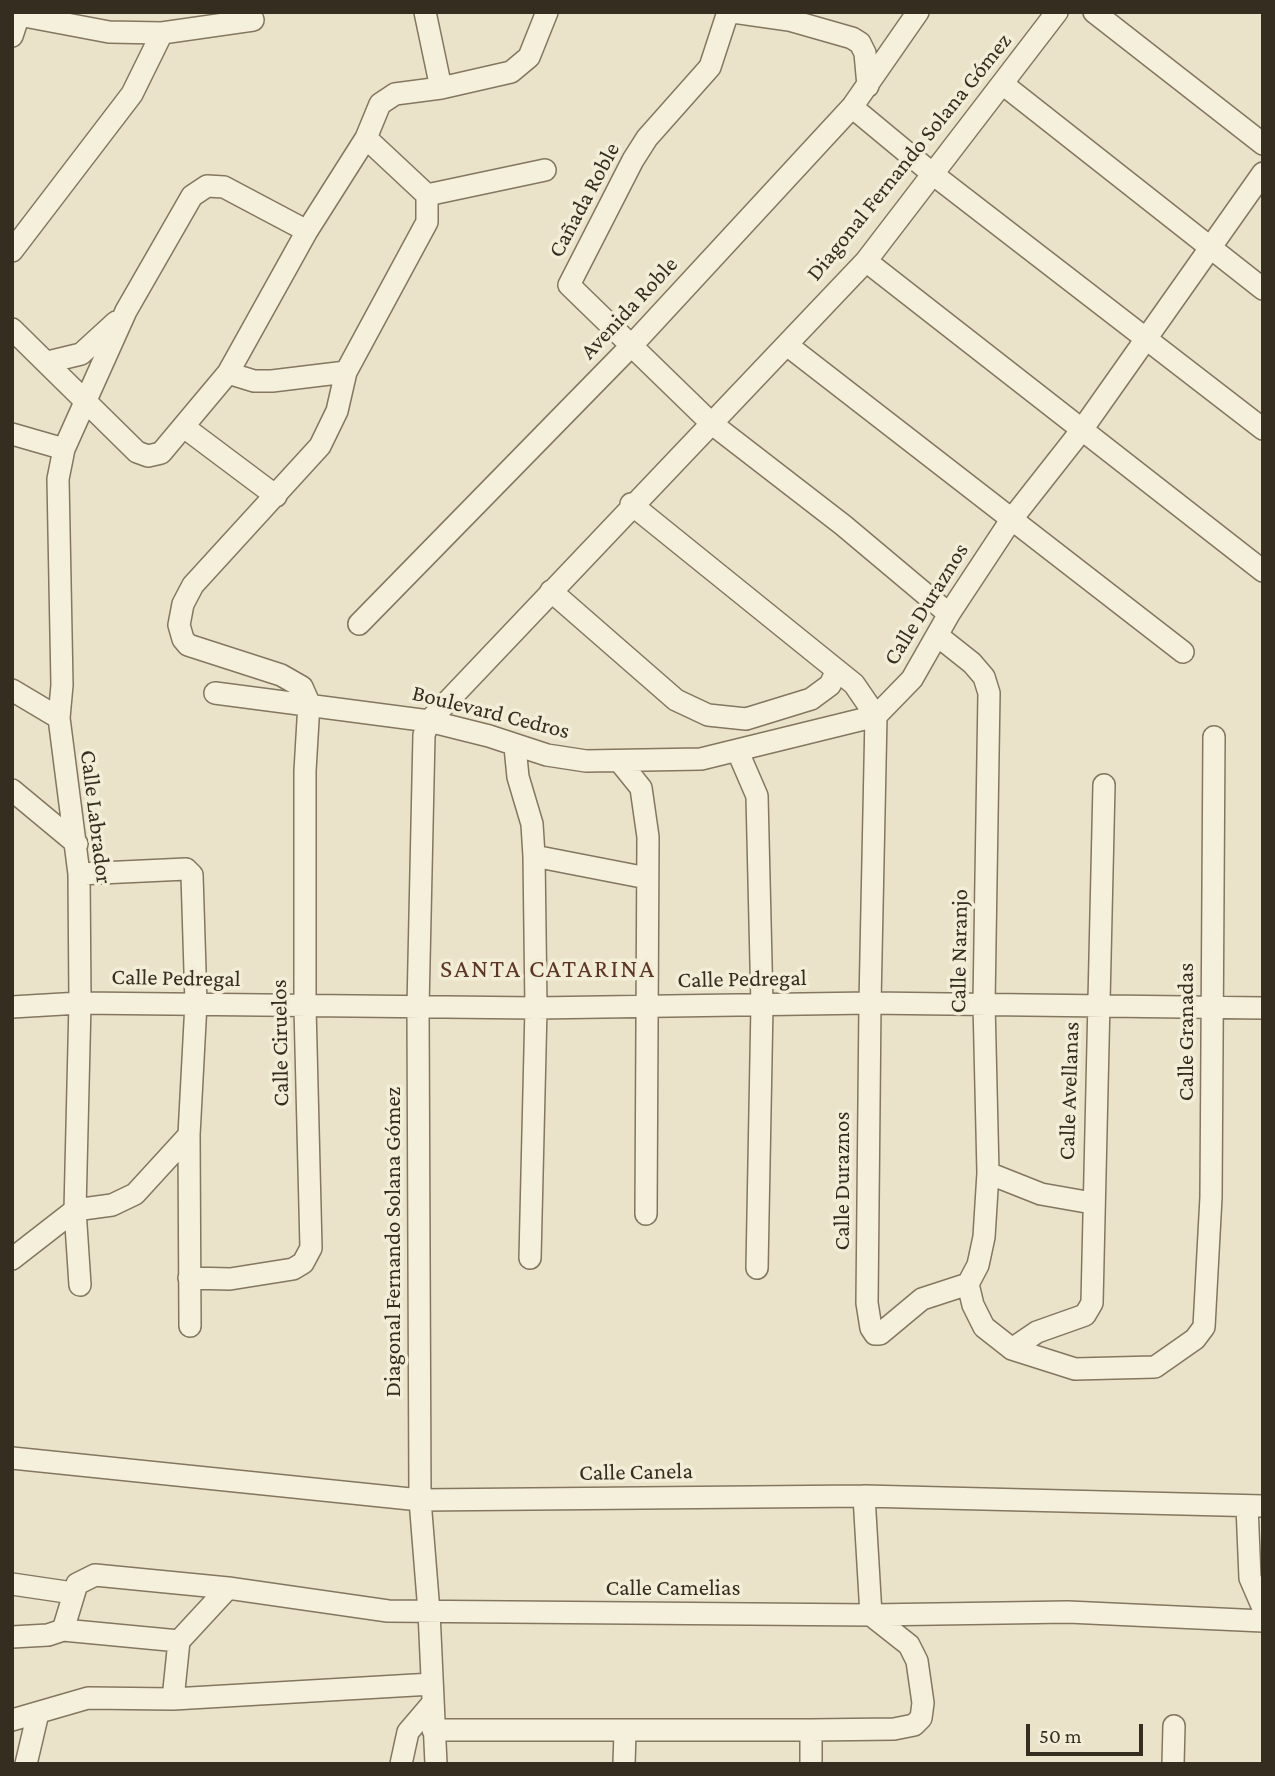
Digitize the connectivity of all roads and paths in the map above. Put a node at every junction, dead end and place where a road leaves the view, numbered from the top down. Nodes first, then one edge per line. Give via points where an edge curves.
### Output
1 (425, 12) edge
2 (547, 12) edge
3 (728, 12) edge
4 (733, 12) edge
5 (918, 12) edge
6 (1057, 12) edge
7 (1094, 12) edge
8 (20, 14) edge
9 (790, 16) edge
10 (253, 20) dead end
11 (162, 33) junction
12 (12, 36) edge
13 (1004, 85) junction
14 (868, 86) junction
15 (440, 88) junction
16 (852, 107) junction
17 (366, 138) junction
18 (1263, 144) edge
19 (545, 170) dead end
20 (1263, 173) edge
21 (934, 176) junction
22 (427, 195) junction
23 (307, 231) junction
24 (1210, 247) junction
25 (12, 251) edge
26 (866, 261) junction
27 (1263, 289) edge
28 (127, 311) junction
29 (12, 329) edge
30 (1149, 338) junction
31 (633, 344) junction
32 (787, 345) junction
33 (48, 362) junction
34 (346, 372) junction
35 (228, 373) junction
36 (83, 401) junction
37 (711, 423) junction
38 (184, 427) junction
39 (1263, 429) edge
40 (1081, 431) junction
41 (12, 434) edge
42 (64, 449) junction
43 (276, 496) junction
44 (631, 504) junction
45 (1011, 520) junction
46 (1263, 571) edge
47 (551, 590) junction
48 (949, 614) junction
49 (359, 624) dead end
50 (939, 636) junction
51 (1184, 652) dead end
52 (836, 672) junction
53 (12, 690) edge
54 (215, 693) dead end
55 (309, 703) junction
56 (876, 716) junction
57 (59, 718) junction
58 (429, 720) junction
59 (1214, 737) dead end
60 (515, 747) junction
61 (738, 752) junction
62 (621, 762) junction
63 (1104, 785) dead end
64 (12, 790) edge
65 (77, 844) junction
66 (534, 856) junction
67 (79, 874) junction
68 (647, 878) junction
69 (80, 1003) junction
70 (196, 1003) junction
71 (870, 1003) junction
72 (984, 1003) junction
73 (762, 1005) junction
74 (1098, 1006) junction
75 (1213, 1006) junction
76 (12, 1007) edge
77 (305, 1007) junction
78 (418, 1007) junction
79 (648, 1007) junction
80 (536, 1008) junction
81 (1263, 1008) edge
82 (189, 1135) junction
83 (988, 1173) junction
84 (1092, 1203) junction
85 (75, 1210) junction
86 (646, 1214) dead end
87 (530, 1258) dead end
88 (12, 1259) edge
89 (757, 1268) dead end
90 (189, 1278) junction
91 (968, 1284) junction
92 (80, 1285) dead end
93 (190, 1326) dead end
94 (1012, 1349) junction
95 (12, 1458) edge
96 (864, 1496) junction
97 (420, 1500) junction
98 (1255, 1506) edge
99 (12, 1584) edge
100 (79, 1586) junction
101 (228, 1588) junction
102 (1263, 1608) edge
103 (429, 1612) junction
104 (871, 1615) junction
105 (1263, 1621) edge
106 (63, 1630) junction
107 (12, 1637) edge
108 (179, 1641) junction
109 (431, 1695) junction
110 (173, 1699) junction
111 (38, 1713) junction
112 (12, 1720) edge
113 (1174, 1726) dead end
114 (433, 1730) junction
115 (811, 1730) junction
116 (625, 1732) junction
117 (26, 1764) edge
118 (401, 1764) edge
119 (436, 1764) edge
120 (624, 1764) edge
121 (811, 1764) edge
122 (1173, 1764) edge

1 - 15 street
2 - 15 street via 521,66
3 - 31 street, Cañada Roble via 710,67 633,160 569,285
4 - 9 street
5 - 14 street, Avenida Roble
6 - 13 street, Diagonal Fernando Solana Gómez
7 - 18 street
8 - 11 street via 109,32
8 - 12 street
9 - 14 street via 860,43
10 - 11 street
11 - 25 street via 132,94
13 - 21 street, Diagonal Fernando Solana Gómez
13 - 24 street
14 - 16 street, Avenida Roble
15 - 17 street via 395,94 380,104
16 - 21 street
16 - 31 street, Avenida Roble
17 - 22 street
17 - 23 street
19 - 22 street
20 - 24 street, Calle Duraznos
21 - 26 street, Diagonal Fernando Solana Gómez
21 - 30 street
22 - 34 street via 427,222
23 - 28 street via 224,187 208,186 192,196
23 - 35 street
24 - 27 street
24 - 30 street, Calle Duraznos
26 - 32 street, Diagonal Fernando Solana Gómez
26 - 40 street
28 - 33 street via 80,354
28 - 36 street, Calle Labrador
29 - 33 street
30 - 39 street
30 - 40 street, Calle Duraznos
31 - 37 street, Cañada Roble
31 - 49 street, Avenida Roble
32 - 37 street, Diagonal Fernando Solana Gómez
32 - 45 street
33 - 36 street
34 - 35 street via 272,381
34 - 43 street via 330,429
35 - 38 street
36 - 38 street via 136,452 148,456 161,453
36 - 42 street, Calle Labrador
37 - 44 street, Diagonal Fernando Solana Gómez
37 - 48 street, Cañada Roble via 844,525
38 - 43 street
40 - 45 street, Calle Duraznos
40 - 46 street
41 - 42 street
42 - 57 street, Calle Labrador via 58,479
43 - 55 street via 192,585 179,625 183,639 195,650 281,675 302,687
44 - 47 street, Diagonal Fernando Solana Gómez
44 - 52 street
45 - 48 street, Calle Duraznos
45 - 51 street
47 - 52 street via 676,700 708,715 746,719 811,699 825,691
47 - 58 street, Diagonal Fernando Solana Gómez
48 - 50 street, Calle Duraznos
50 - 56 street, Calle Duraznos via 912,679
50 - 72 street, Calle Naranjo via 972,663 984,677 989,693
52 - 56 street via 854,684
53 - 57 street
54 - 55 street, Boulevard Cedros
55 - 58 street, Boulevard Cedros
55 - 77 street, Calle Ciruelos
56 - 61 street, Boulevard Cedros
56 - 71 street, Calle Duraznos
57 - 65 street, Calle Labrador
58 - 60 street, Boulevard Cedros
58 - 78 street, Diagonal Fernando Solana Gómez
59 - 75 street, Calle Granadas
60 - 62 street, Boulevard Cedros via 586,761
60 - 66 street via 518,777 532,824
61 - 62 street, Boulevard Cedros
61 - 73 street via 757,796
62 - 68 street via 642,788
63 - 74 street, Calle Avellanas
64 - 65 street
65 - 67 street, Calle Labrador
66 - 68 street
66 - 80 street
67 - 69 street, Calle Labrador
67 - 70 street via 186,869 192,875
68 - 79 street
69 - 70 street, Calle Pedregal
69 - 76 street, Calle Pedregal
69 - 85 street, Calle Labrador
70 - 77 street, Calle Pedregal
70 - 82 street
71 - 72 street, Calle Pedregal
71 - 73 street, Calle Pedregal
71 - 91 street, Calle Duraznos via 867,1303 875,1334 887,1330 922,1299
72 - 74 street, Calle Pedregal
72 - 83 street, Calle Naranjo
73 - 79 street, Calle Pedregal
73 - 89 street
74 - 75 street, Calle Pedregal
74 - 84 street, Calle Avellanas
75 - 81 street, Calle Pedregal
75 - 94 street, Calle Granadas via 1204,1327 1195,1339 1155,1367 1132,1370 1075,1369
77 - 78 street, Calle Pedregal
77 - 90 street, Calle Ciruelos via 308,1257 293,1269 262,1275
78 - 80 street, Calle Pedregal
78 - 97 street, Diagonal Fernando Solana Gómez
79 - 80 street, Calle Pedregal
79 - 86 street
80 - 87 street
82 - 85 street via 135,1194 112,1205
82 - 90 street
83 - 84 street via 1041,1194
83 - 91 street, Calle Naranjo via 984,1237
84 - 94 street, Calle Avellanas via 1092,1303 1085,1315 1037,1332
85 - 88 street
85 - 92 street, Calle Labrador
90 - 93 street
91 - 94 street via 984,1327
95 - 97 street, Calle Canela
96 - 97 street, Calle Canela
96 - 98 street, Calle Canela
96 - 104 street
97 - 103 street, Diagonal Fernando Solana Gómez
98 - 102 street via 1250,1578
99 - 100 street, Calle Camelias
100 - 101 street, Calle Camelias via 105,1576
100 - 106 street
101 - 103 street, Calle Camelias via 336,1605
101 - 108 street
103 - 104 street, Calle Camelias
103 - 109 street, Diagonal Fernando Solana Gómez
104 - 105 street, Calle Camelias via 1068,1612
104 - 115 street via 909,1645 917,1661 922,1718 914,1725 894,1729
106 - 107 street
106 - 108 street
108 - 110 street
109 - 110 street
109 - 114 street, Diagonal Fernando Solana Gómez
109 - 118 street via 408,1732
110 - 111 street via 88,1698
111 - 112 street
111 - 117 street
113 - 122 street
114 - 116 street
114 - 119 street, Diagonal Fernando Solana Gómez
115 - 116 street
115 - 121 street
116 - 120 street

